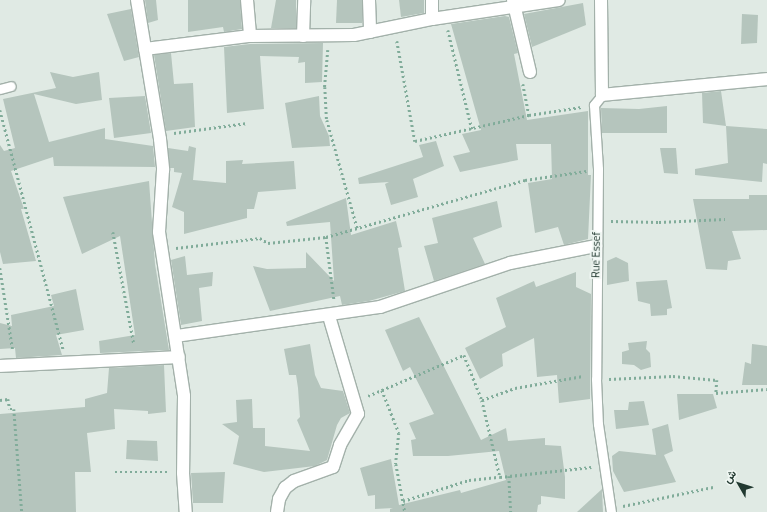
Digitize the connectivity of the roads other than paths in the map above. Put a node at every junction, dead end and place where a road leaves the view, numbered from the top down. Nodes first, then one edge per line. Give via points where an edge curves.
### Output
1 (137, 0) edge
2 (247, 0) edge
3 (304, 0) edge
4 (369, 0) edge
5 (432, 0) edge
6 (559, 0) edge
7 (601, 0) edge
8 (513, 3) edge
9 (432, 20) junction
10 (370, 32) junction
11 (250, 36) junction
12 (303, 36) junction
13 (145, 49) junction
14 (530, 72) road end
15 (767, 79) edge
16 (11, 86) dead end
17 (0, 89) edge
18 (602, 95) junction
19 (596, 246) junction
20 (333, 315) junction
21 (176, 336) junction
22 (179, 357) junction
23 (0, 366) edge
24 (611, 510) edge
25 (186, 512) edge
26 (277, 512) edge

1 - 13 street
2 - 11 street
3 - 12 street
4 - 10 street
5 - 9 street
6 - 8 street
7 - 18 street
8 - 9 street
8 - 14 street
9 - 10 street
10 - 12 street
11 - 12 street
11 - 13 street
13 - 21 street via 163,170 159,232
15 - 18 street
16 - 17 lane
18 - 19 lane, Rue Essef via 594,105 598,169
19 - 20 street via 510,263 412,298
19 - 24 lane, Rue Essef via 596,377
20 - 21 street
20 - 26 street via 358,414 340,445 333,467 294,481 285,488 279,499
21 - 22 street
22 - 23 street
22 - 25 street via 184,396 183,473

